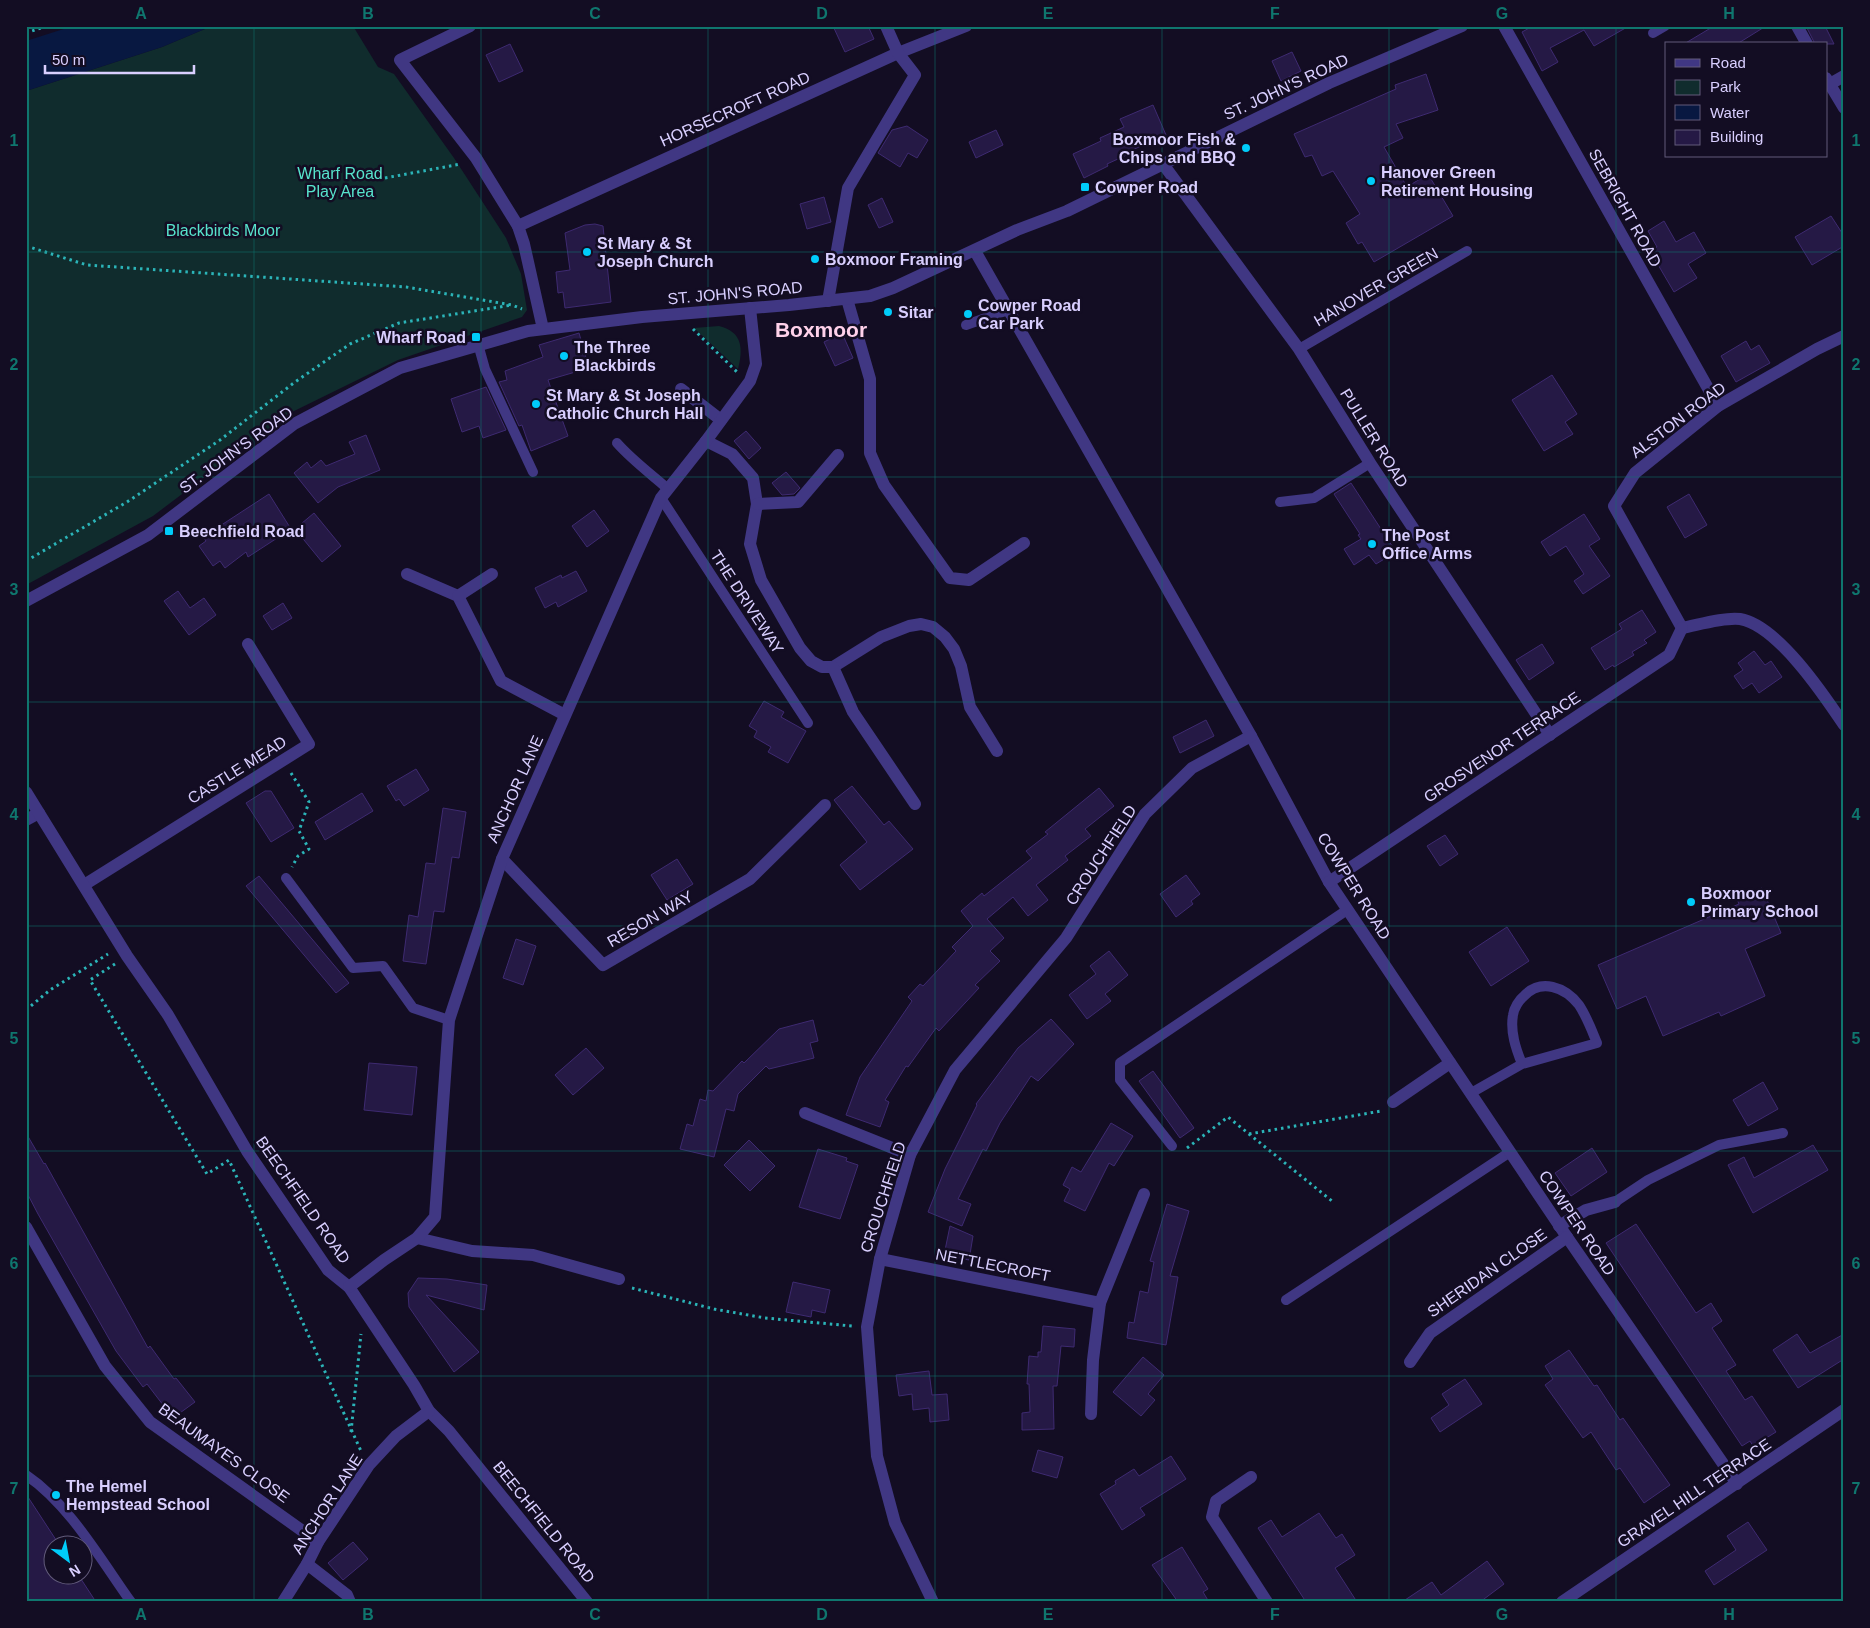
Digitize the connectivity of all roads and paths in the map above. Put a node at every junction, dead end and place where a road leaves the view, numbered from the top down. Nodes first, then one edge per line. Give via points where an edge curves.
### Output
1 (47, 26) edge
2 (470, 26) edge
3 (886, 26) edge
4 (966, 26) edge
5 (1462, 26) edge
6 (1504, 26) edge
7 (1665, 26) edge
8 (1797, 26) edge
9 (26, 33) edge
10 (1653, 33) dead end
11 (1806, 42) edge
12 (898, 53) junction
13 (1844, 76) edge
14 (1828, 81) edge
15 (1844, 108) edge
16 (476, 158) junction
17 (1164, 164) junction
18 (385, 178) dead end
19 (518, 226) junction
20 (26, 246) edge
21 (975, 251) junction
22 (1467, 251) dead end
23 (847, 299) junction
24 (828, 301) junction
25 (512, 305) junction
26 (750, 308) junction
27 (527, 310) dead end
28 (1008, 310) junction
29 (675, 315) junction
30 (966, 325) dead end
31 (542, 329) junction
32 (1844, 336) edge
33 (478, 344) junction
34 (1299, 349) junction
35 (750, 382) junction
36 (681, 389) dead end
37 (1718, 406) junction
38 (721, 420) junction
39 (706, 442) junction
40 (616, 443) dead end
41 (838, 455) dead end
42 (1370, 463) junction
43 (533, 472) dead end
44 (664, 493) junction
45 (1280, 502) dead end
46 (757, 504) junction
47 (1024, 543) dead end
48 (26, 561) edge
49 (407, 574) dead end
50 (492, 574) dead end
51 (458, 596) junction
52 (26, 601) edge
53 (1682, 628) junction
54 (248, 644) dead end
55 (833, 666) junction
56 (565, 715) junction
57 (808, 723) dead end
58 (1844, 725) edge
59 (1550, 735) junction
60 (1251, 736) junction
61 (998, 752) dead end
62 (282, 760) junction
63 (26, 792) edge
64 (915, 804) dead end
65 (824, 805) dead end
66 (39, 812) junction
67 (26, 820) edge
68 (502, 859) junction
69 (286, 878) joint
70 (1329, 882) junction
71 (84, 885) junction
72 (1347, 910) junction
73 (124, 951) junction
74 (26, 1010) edge
75 (450, 1020) junction
76 (1450, 1063) junction
77 (1522, 1064) junction
78 (1471, 1093) junction
79 (1393, 1102) joint
80 (805, 1113) dead end
81 (1783, 1133) dead end
82 (1248, 1134) junction
83 (1172, 1146) joint
84 (1510, 1152) junction
85 (910, 1155) junction
86 (1144, 1194) dead end
87 (1332, 1201) dead end
88 (1615, 1202) joint
89 (1559, 1226) junction
90 (26, 1227) edge
91 (1567, 1237) junction
92 (417, 1238) junction
93 (880, 1259) junction
94 (619, 1279) joint
95 (349, 1287) junction
96 (1286, 1300) dead end
97 (1100, 1303) junction
98 (364, 1309) junction
99 (867, 1327) junction
100 (1410, 1362) dead end
101 (1844, 1410) edge
102 (429, 1411) junction
103 (1091, 1414) dead end
104 (351, 1433) junction
105 (369, 1464) junction
106 (26, 1475) edge
107 (1251, 1477) dead end
108 (1737, 1484) junction
109 (318, 1542) junction
110 (307, 1564) junction
111 (131, 1602) edge
112 (283, 1602) edge
113 (350, 1602) edge
114 (587, 1602) edge
115 (933, 1602) edge
116 (1267, 1602) edge
117 (1562, 1602) edge

1 - 9 path
2 - 16 street via 400,60
3 - 12 street
4 - 12 street, HORSECROFT ROAD
5 - 17 street, ST. JOHN'S ROAD via 1329,83
6 - 37 street, SEBRIGHT ROAD
7 - 10 lane
8 - 11 street
12 - 19 street, HORSECROFT ROAD
12 - 24 street via 915,75 848,188
13 - 14 street
14 - 15 street
16 - 18 path via 455,166
16 - 19 street
17 - 21 street, ST. JOHN'S ROAD
17 - 34 street, PULLER ROAD
19 - 31 street
20 - 25 path via 87,265 406,287
21 - 23 street, ST. JOHN'S ROAD via 893,288
21 - 28 street, COWPER ROAD
22 - 34 lane, HANOVER GREEN
23 - 24 street, ST. JOHN'S ROAD
23 - 47 street via 870,379 870,453 884,485 944,570 950,578 969,580
24 - 26 street, ST. JOHN'S ROAD
25 - 27 path
25 - 48 path via 399,323 350,344 294,382 220,440 127,502
26 - 29 street, ST. JOHN'S ROAD
26 - 35 street, ANCHOR LANE via 756,364
28 - 30 lane
28 - 60 street, COWPER ROAD
29 - 31 street, ST. JOHN'S ROAD
29 - 35 path
31 - 33 street, ST. JOHN'S ROAD
32 - 37 street, ALSTON ROAD
33 - 43 lane via 485,368
33 - 52 street, ST. JOHN'S ROAD via 400,368 294,424 148,535
34 - 42 street, PULLER ROAD
35 - 38 street, ANCHOR LANE
36 - 38 street
37 - 53 street, ALSTON ROAD via 1635,472 1614,506
38 - 39 street, ANCHOR LANE
39 - 44 street, ANCHOR LANE
39 - 46 street via 732,454 753,478
40 - 44 lane, THE DRIVEWAY via 650,472
41 - 46 street via 798,502
42 - 45 lane via 1314,498
42 - 59 street, PULLER ROAD
44 - 56 street, ANCHOR LANE
44 - 57 lane, THE DRIVEWAY
46 - 55 street via 750,544 761,580 800,648 811,661 822,667
49 - 51 street
50 - 51 street
51 - 56 street via 501,681
53 - 58 street via 1740,619 1753,624 1771,636 1804,669
53 - 59 street, GROSVENOR TERRACE via 1669,655
54 - 62 street, CASTLE MEAD via 309,744
55 - 61 street via 881,637 909,626 933,627 954,649 970,707
55 - 64 street via 853,712
56 - 68 street, ANCHOR LANE
59 - 70 street, GROSVENOR TERRACE
60 - 70 street, COWPER ROAD
60 - 85 street, CROUCHFIELD via 1192,768 1145,814 1066,938 955,1070
62 - 69 path via 310,802 299,831 309,849 298,856
62 - 71 street, CASTLE MEAD
63 - 66 street, BEECHFIELD ROAD
65 - 68 street, RESON WAY via 750,879 602,965
66 - 67 street
66 - 71 street, BEECHFIELD ROAD
68 - 75 street, ANCHOR LANE
69 - 75 lane via 353,968 383,966 413,1008
70 - 72 street, COWPER ROAD
71 - 73 street, BEECHFIELD ROAD
72 - 76 street, COWPER ROAD
72 - 83 lane via 1120,1063 1120,1080
73 - 74 path via 50,990
73 - 95 street, BEECHFIELD ROAD via 168,1015 247,1151 328,1270
73 - 104 path via 90,980 207,1174 229,1160
75 - 92 street, ANCHOR LANE via 435,1217
76 - 78 street, COWPER ROAD
76 - 79 street
77 - 77 lane via 1597,1043 1578,1005 1563,991 1546,985 1531,988 1519,1000 1513,1014 1513,1031
77 - 78 lane
78 - 84 street, COWPER ROAD
79 - 82 path via 1384,1110
80 - 85 street
81 - 88 lane via 1719,1145 1648,1180
82 - 83 path via 1228,1117 1182,1151
82 - 87 path
84 - 89 street, COWPER ROAD
84 - 96 lane
85 - 93 street, CROUCHFIELD
86 - 97 street
88 - 89 street via 1586,1210
89 - 91 street, COWPER ROAD
90 - 109 street, BEAUMAYES CLOSE via 105,1366 150,1422
91 - 100 street, SHERIDAN CLOSE via 1430,1332
91 - 108 street, COWPER ROAD
92 - 94 street via 472,1251 533,1255
92 - 95 street, ANCHOR LANE
93 - 97 street, NETTLECROFT
93 - 99 street, CROUCHFIELD
94 - 99 path via 634,1289 714,1309 765,1318
95 - 98 street, BEECHFIELD ROAD
97 - 103 street via 1092,1360
98 - 102 street, BEECHFIELD ROAD
98 - 104 path
99 - 115 street, CROUCHFIELD via 877,1456 895,1523
101 - 108 street, GRAVEL HILL TERRACE
102 - 105 street, ANCHOR LANE via 396,1436
102 - 114 street, BEECHFIELD ROAD via 449,1431
104 - 105 path
105 - 109 street, ANCHOR LANE
106 - 111 lane via 67,1512
107 - 116 street via 1216,1501 1212,1518
108 - 117 street, GRAVEL HILL TERRACE
109 - 110 street, ANCHOR LANE
110 - 112 street, ANCHOR LANE
110 - 113 street via 347,1595

